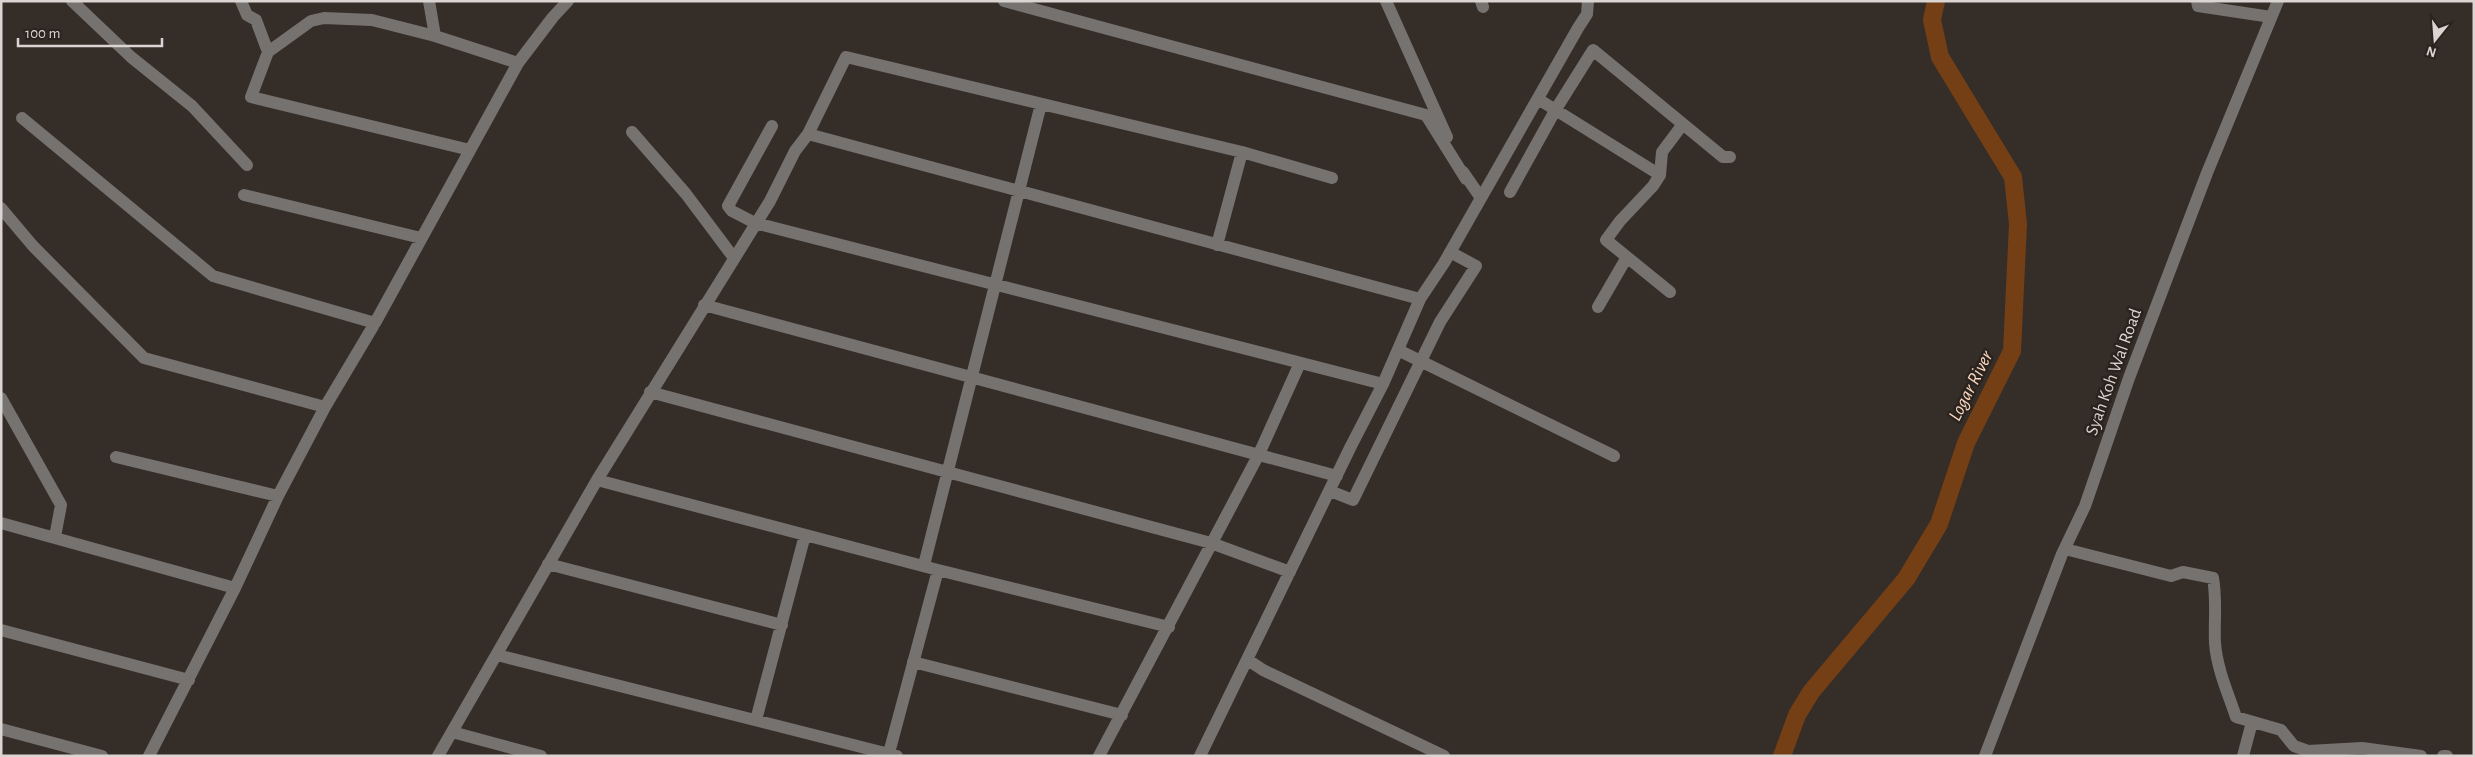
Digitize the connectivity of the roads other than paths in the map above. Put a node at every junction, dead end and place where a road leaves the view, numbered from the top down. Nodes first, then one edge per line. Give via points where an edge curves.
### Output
1 (72, 1) edge
2 (240, 1) edge
3 (429, 1) edge
4 (568, 1) edge
5 (1004, 1) edge
6 (1386, 1) edge
7 (1588, 1) edge
8 (2197, 1) edge
9 (2278, 1) edge
10 (2271, 17) junction
11 (435, 36) junction
12 (268, 52) junction
13 (518, 63) junction
14 (1538, 99) junction
15 (1041, 104) junction
16 (1556, 109) junction
17 (22, 118) dead end
18 (1683, 124) junction
19 (772, 126) dead end
20 (632, 132) dead end
21 (808, 134) junction
22 (470, 150) junction
23 (1242, 152) junction
24 (1730, 157) dead end
25 (247, 165) dead end
26 (1660, 175) junction
27 (1332, 178) dead end
28 (1466, 179) junction
29 (1017, 191) junction
30 (1510, 192) dead end
31 (244, 195) dead end
32 (1481, 198) junction
33 (1, 208) edge
34 (756, 223) junction
35 (421, 238) junction
36 (1217, 244) junction
37 (1450, 252) junction
38 (1628, 257) junction
39 (734, 258) junction
40 (994, 285) junction
41 (1670, 292) dead end
42 (1420, 299) junction
43 (704, 305) junction
44 (1598, 307) dead end
45 (375, 323) junction
46 (1398, 350) junction
47 (1420, 360) junction
48 (1300, 363) junction
49 (971, 377) junction
50 (1383, 384) junction
51 (650, 392) junction
52 (1, 398) edge
53 (325, 407) junction
54 (1258, 454) junction
55 (1614, 456) dead end
56 (116, 457) dead end
57 (946, 472) junction
58 (1337, 476) junction
59 (598, 480) junction
60 (1330, 491) junction
61 (278, 496) junction
62 (1, 522) edge
63 (806, 535) junction
64 (55, 537) junction
65 (1211, 543) junction
66 (2065, 549) junction
67 (548, 564) junction
68 (924, 565) junction
69 (938, 570) junction
70 (1290, 572) junction
71 (235, 588) junction
72 (782, 625) junction
73 (1169, 627) junction
74 (1, 630) edge
75 (497, 655) junction
76 (913, 662) junction
77 (1255, 664) junction
78 (189, 680) junction
79 (1122, 715) junction
80 (756, 720) junction
81 (2252, 722) junction
82 (1, 729) edge
83 (452, 732) junction
84 (2348, 753) edge
85 (893, 755) edge
86 (102, 756) edge
87 (148, 756) edge
88 (438, 756) edge
89 (541, 756) edge
90 (1100, 756) edge
91 (1200, 756) edge
92 (1444, 756) edge
93 (1985, 756) edge
94 (2243, 756) edge
95 (2421, 756) edge
96 (2443, 756) edge
97 (2448, 756) edge

1 - 25 street via 131,57 192,106
2 - 12 street via 247,16 256,20
3 - 11 street
4 - 13 street
5 - 28 street via 1426,115
6 - 28 street
7 - 14 street via 1587,14
8 - 10 street via 2198,6
9 - 10 street, Syah Koh Wal Road
10 - 66 street, Syah Koh Wal Road via 2207,173 2129,378 2085,506
11 - 12 street via 372,20 324,18 311,21
11 - 13 street
12 - 22 street via 251,97
13 - 22 street
14 - 16 street
14 - 32 street
15 - 21 street via 846,57
15 - 23 street
15 - 29 street
16 - 18 street via 1593,50
16 - 26 street
16 - 30 street
17 - 45 street via 213,276
18 - 24 street via 1723,158
18 - 26 street via 1662,152
19 - 34 street via 728,206
20 - 39 street via 686,194
21 - 29 street
21 - 34 street via 795,151
22 - 35 street
23 - 27 street
23 - 36 street
26 - 38 street via 1606,240
28 - 32 street
29 - 36 street
29 - 40 street
31 - 35 street
32 - 37 street
33 - 53 street via 33,246 144,358
34 - 39 street
34 - 40 street
35 - 45 street
36 - 42 street
37 - 42 street
37 - 47 street via 1476,266
38 - 41 street
38 - 44 street
39 - 43 street
40 - 48 street
40 - 49 street
42 - 46 street
43 - 49 street
43 - 51 street
45 - 53 street
46 - 47 street
46 - 50 street
47 - 55 street
47 - 60 street via 1353,500
48 - 50 street
48 - 54 street
49 - 54 street
49 - 57 street
50 - 58 street
51 - 57 street
51 - 59 street
52 - 64 street via 61,505
53 - 61 street
54 - 58 street
54 - 65 street
56 - 61 street
57 - 65 street
57 - 68 street
58 - 60 street
59 - 63 street
59 - 67 street
60 - 70 street
61 - 71 street
62 - 64 street
63 - 68 street
63 - 72 street
64 - 71 street
65 - 70 street
65 - 73 street
66 - 81 street via 2171,576 2183,572 2213,578 2217,597 2215,644 2221,676 2236,718
66 - 93 street, Syah Koh Wal Road
67 - 72 street
67 - 75 street
68 - 69 street
69 - 73 street
69 - 76 street
70 - 77 street
71 - 78 street
72 - 80 street
73 - 79 street
74 - 78 street
75 - 80 street
75 - 83 street
76 - 79 street
76 - 85 street
77 - 91 street
77 - 92 street
78 - 87 street
79 - 90 street
80 - 85 street
81 - 84 street via 2281,730 2294,746 2308,752
81 - 94 street
82 - 86 street
83 - 88 street
83 - 89 street
84 - 95 street via 2362,748
96 - 97 street

